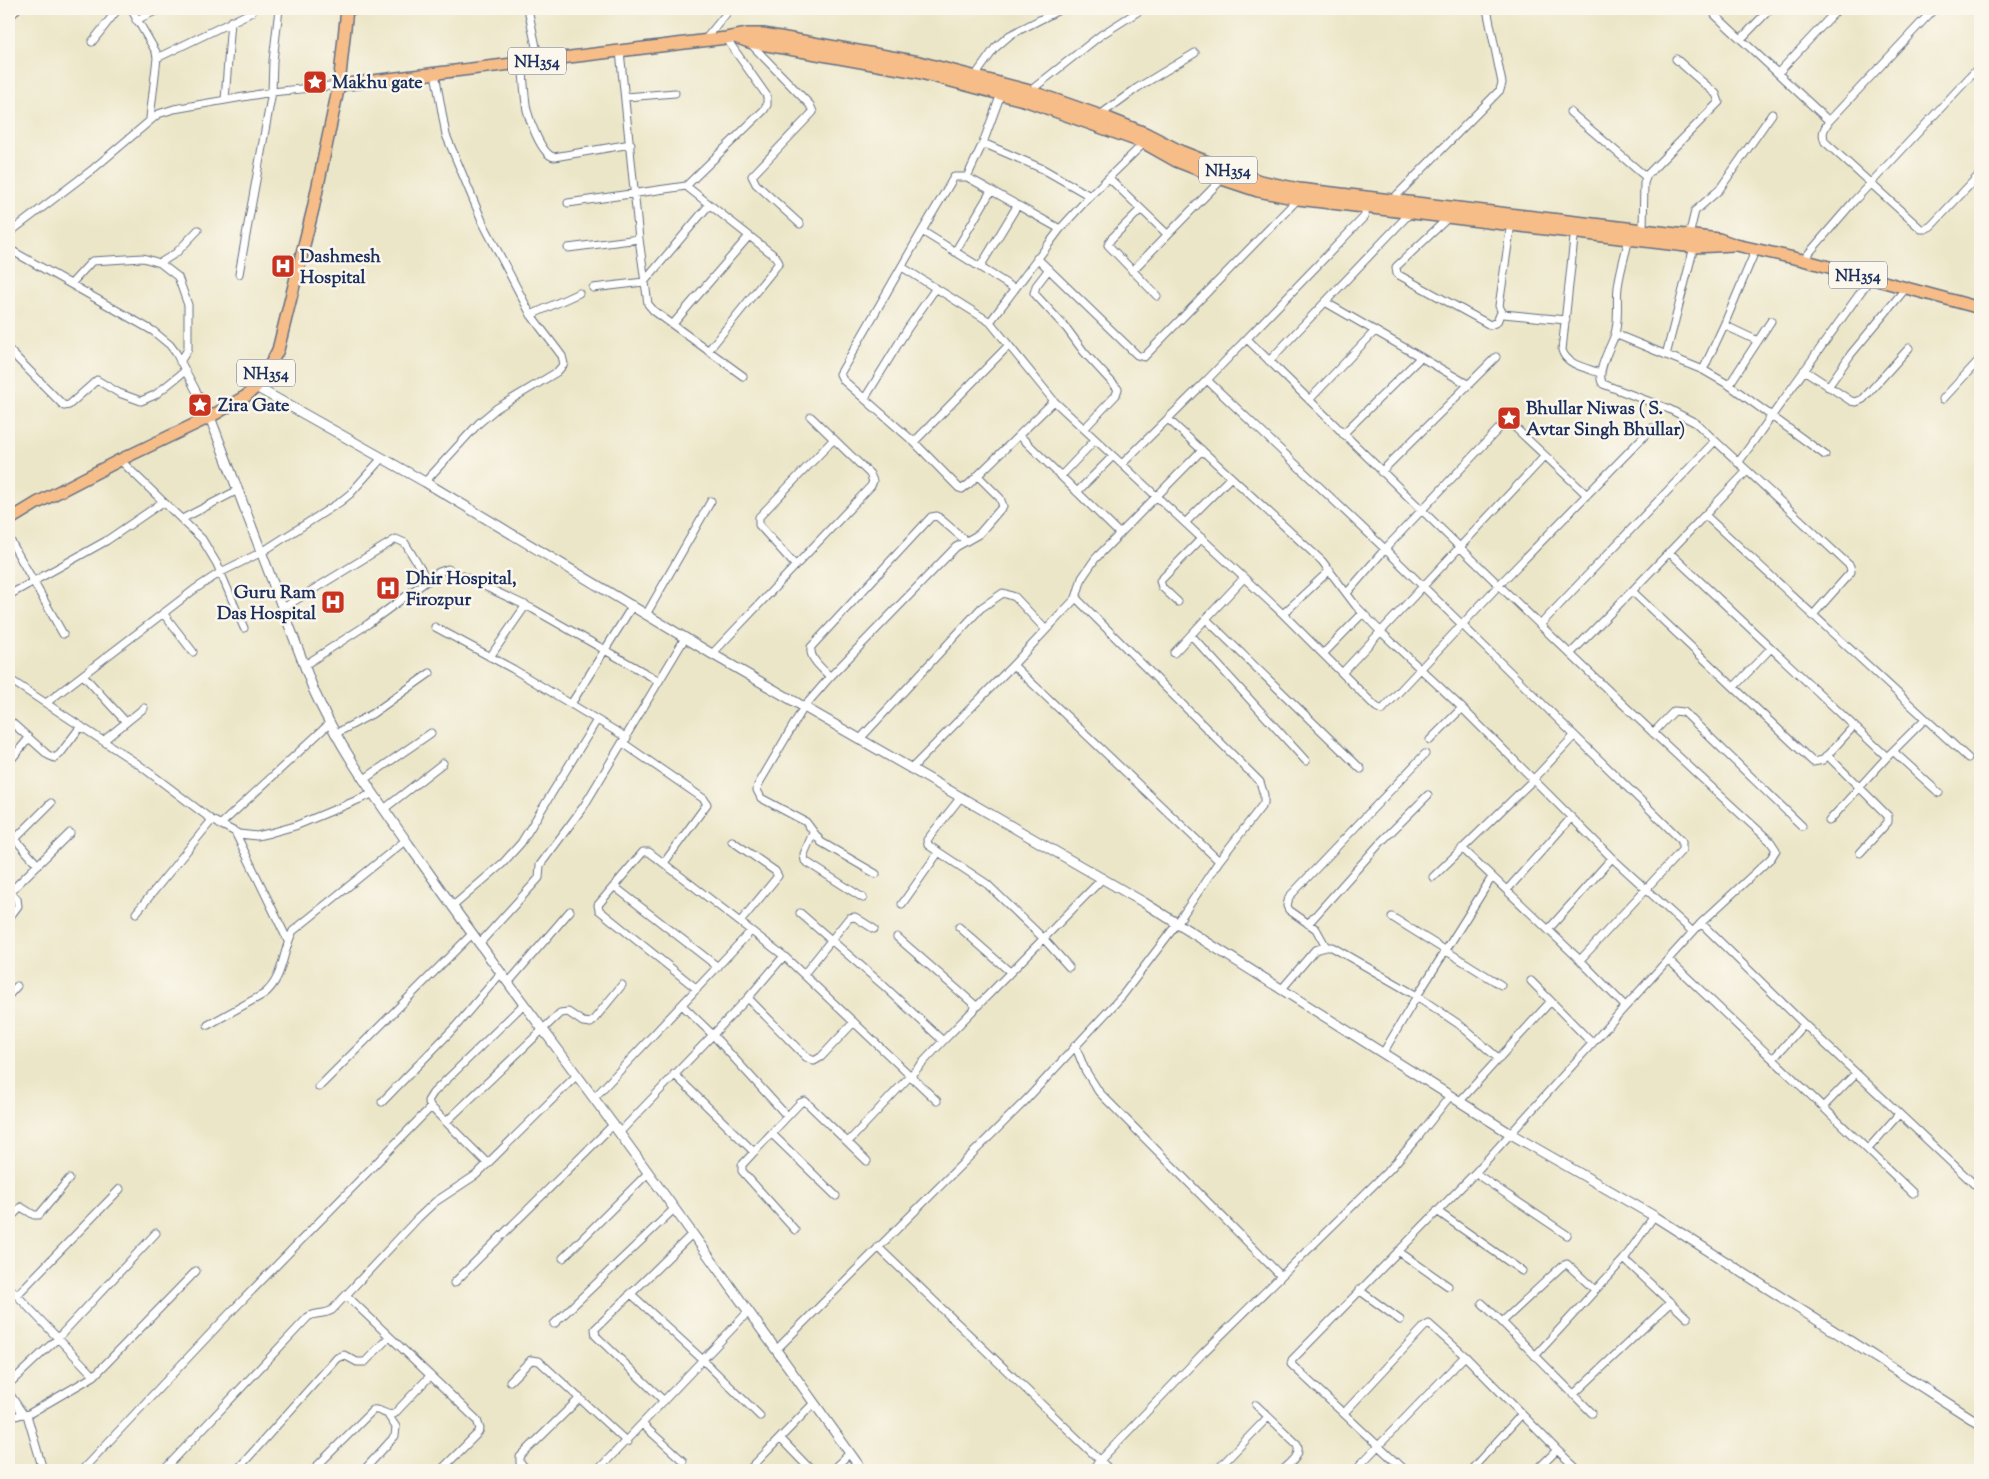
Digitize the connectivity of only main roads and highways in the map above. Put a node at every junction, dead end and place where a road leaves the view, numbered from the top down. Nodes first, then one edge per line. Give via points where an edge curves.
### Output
1 (347, 10) edge
2 (730, 38) junction
3 (339, 84) junction
4 (1003, 89) junction
5 (1368, 202) junction
6 (1575, 227) junction
7 (1736, 245) junction
8 (1980, 308) edge
9 (9, 520) edge

1 - 3 main road
2 - 3 main road, NH354
2 - 4 main road, NH354
2 - 4 main road, NH354 via 763,34 919,62 975,76
3 - 9 main road, NH354 via 313,209 278,350 256,387 210,417 37,502
4 - 5 main road, NH354 via 1030,91 1100,115 1180,151 1260,181
4 - 5 main road, NH354 via 1258,191 1298,199
5 - 6 main road, NH354 via 1411,212 1511,224
5 - 6 main road, NH354 via 1393,200
6 - 7 main road, NH354 via 1643,230 1719,239
6 - 7 main road, NH354 via 1629,239 1694,247
7 - 8 main road, NH354

